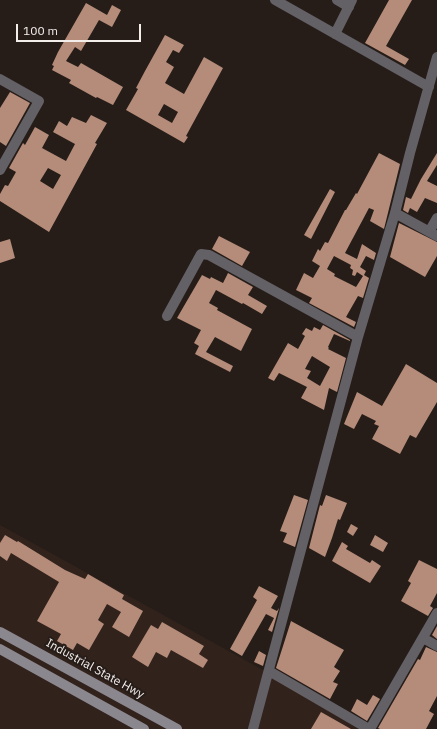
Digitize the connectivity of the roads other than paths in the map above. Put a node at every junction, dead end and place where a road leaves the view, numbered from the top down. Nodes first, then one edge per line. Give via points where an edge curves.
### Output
1 (274, 0) edge
2 (337, 0) edge
3 (351, 3) edge
4 (335, 34) junction
5 (437, 57) edge
6 (0, 78) edge
7 (429, 87) junction
8 (0, 170) edge
9 (395, 213) junction
10 (437, 218) edge
11 (433, 234) edge
12 (167, 316) dead end
13 (358, 337) junction
14 (437, 613) edge
15 (4, 635) edge
16 (423, 638) junction
17 (437, 646) edge
18 (1, 650) edge
19 (270, 671) junction
20 (144, 729) edge
21 (176, 729) edge
22 (253, 729) edge
23 (369, 729) edge

1 - 4 street
2 - 3 street
3 - 4 street
4 - 7 street
5 - 7 street
6 - 8 street via 39,101
7 - 9 street
9 - 11 street
9 - 13 street
10 - 11 street
12 - 13 street via 201,254 209,255
13 - 19 street
14 - 16 street
15 - 18 street
15 - 21 main road, Industrial State Hwy
16 - 17 street
16 - 23 street
18 - 20 main road
19 - 22 street
19 - 23 street

